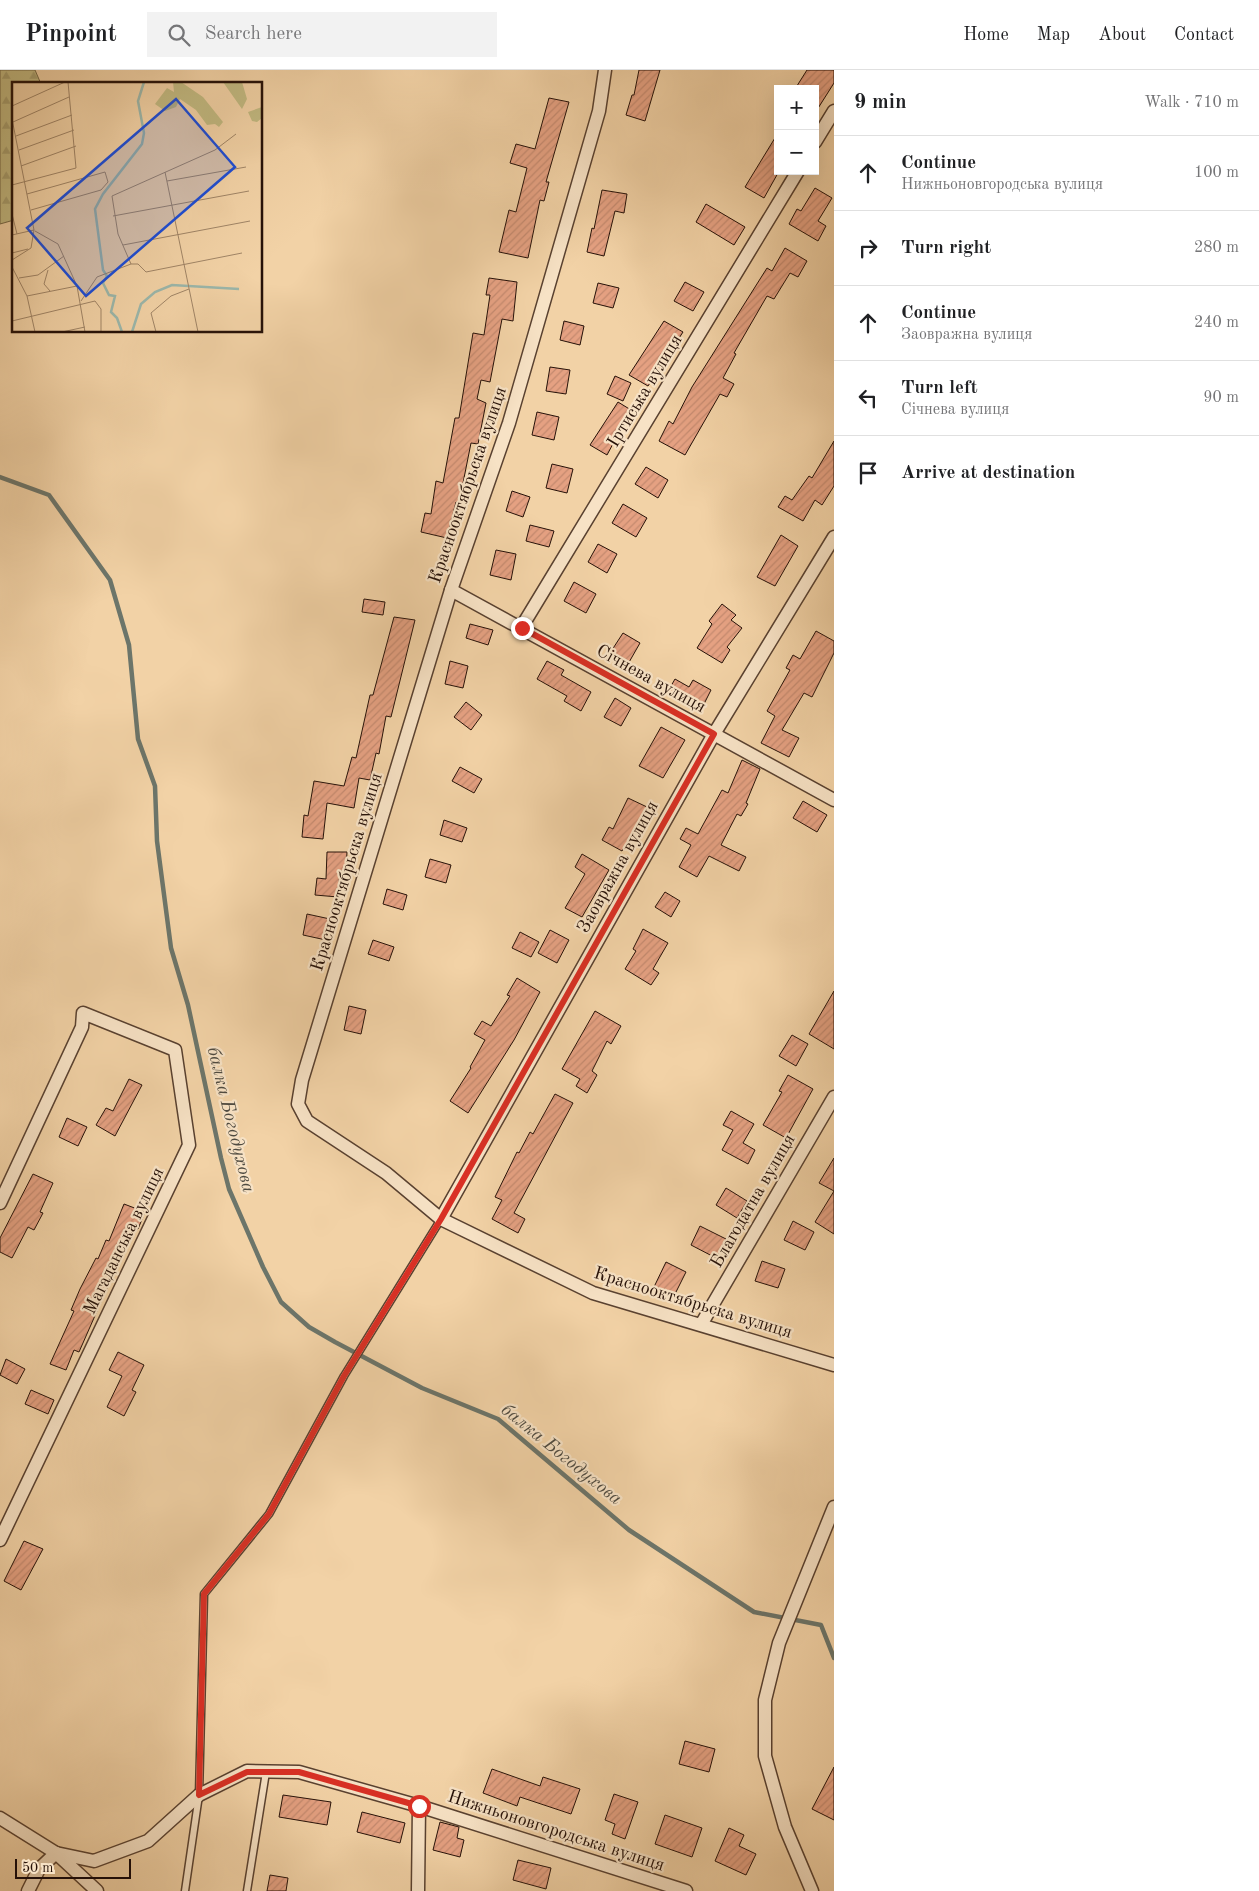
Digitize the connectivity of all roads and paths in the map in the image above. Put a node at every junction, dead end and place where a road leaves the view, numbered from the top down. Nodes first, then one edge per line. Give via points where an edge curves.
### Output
1 (605, 70) edge
2 (834, 111) edge
3 (819, 135) edge
4 (796, 175) edge
5 (834, 537) edge
6 (451, 590) junction
7 (522, 628) junction
8 (714, 734) junction
9 (834, 800) edge
10 (834, 1097) edge
11 (0, 1203) edge
12 (441, 1219) junction
13 (702, 1324) junction
14 (834, 1365) edge
15 (834, 1507) edge
16 (0, 1540) edge
17 (266, 1772) junction
18 (199, 1795) junction
19 (419, 1806) junction
20 (0, 1818) edge
21 (56, 1853) junction
22 (28, 1891) edge
23 (97, 1891) edge
24 (184, 1891) edge
25 (247, 1891) edge
26 (418, 1891) edge
27 (686, 1891) edge
28 (812, 1891) edge

1 - 6 street, Краснооктябрьска вулиця via 599,110 509,423
2 - 3 street
4 - 7 street, Іртиська вулиця
5 - 8 street, Заовражна вулиця
6 - 7 street, Січнева вулиця
6 - 12 street, Краснооктябрьска вулиця via 302,1080 298,1104 308,1121 386,1173
7 - 8 street, Січнева вулиця
8 - 9 street, Січнева вулиця
8 - 12 street, Заовражна вулиця
10 - 13 street, Благодатна вулиця
11 - 16 street, Магаданська вулиця via 82,1027 83,1013 175,1050 189,1145
12 - 13 street, Краснооктябрьска вулиця via 593,1292
12 - 18 lane via 344,1376 269,1514 204,1594
13 - 14 street, Краснооктябрьска вулиця
15 - 28 street via 779,1643 765,1700 765,1756 785,1827
17 - 18 street, Нижньоновгородська вулиця via 247,1772
17 - 19 street, Нижньоновгородська вулиця via 299,1772
17 - 25 lane
18 - 21 street, Нижньоновгородська вулиця via 148,1841 94,1861
18 - 24 lane
19 - 26 street
19 - 27 street, Нижньоновгородська вулиця
20 - 21 street
21 - 22 street via 39,1869
21 - 23 street

